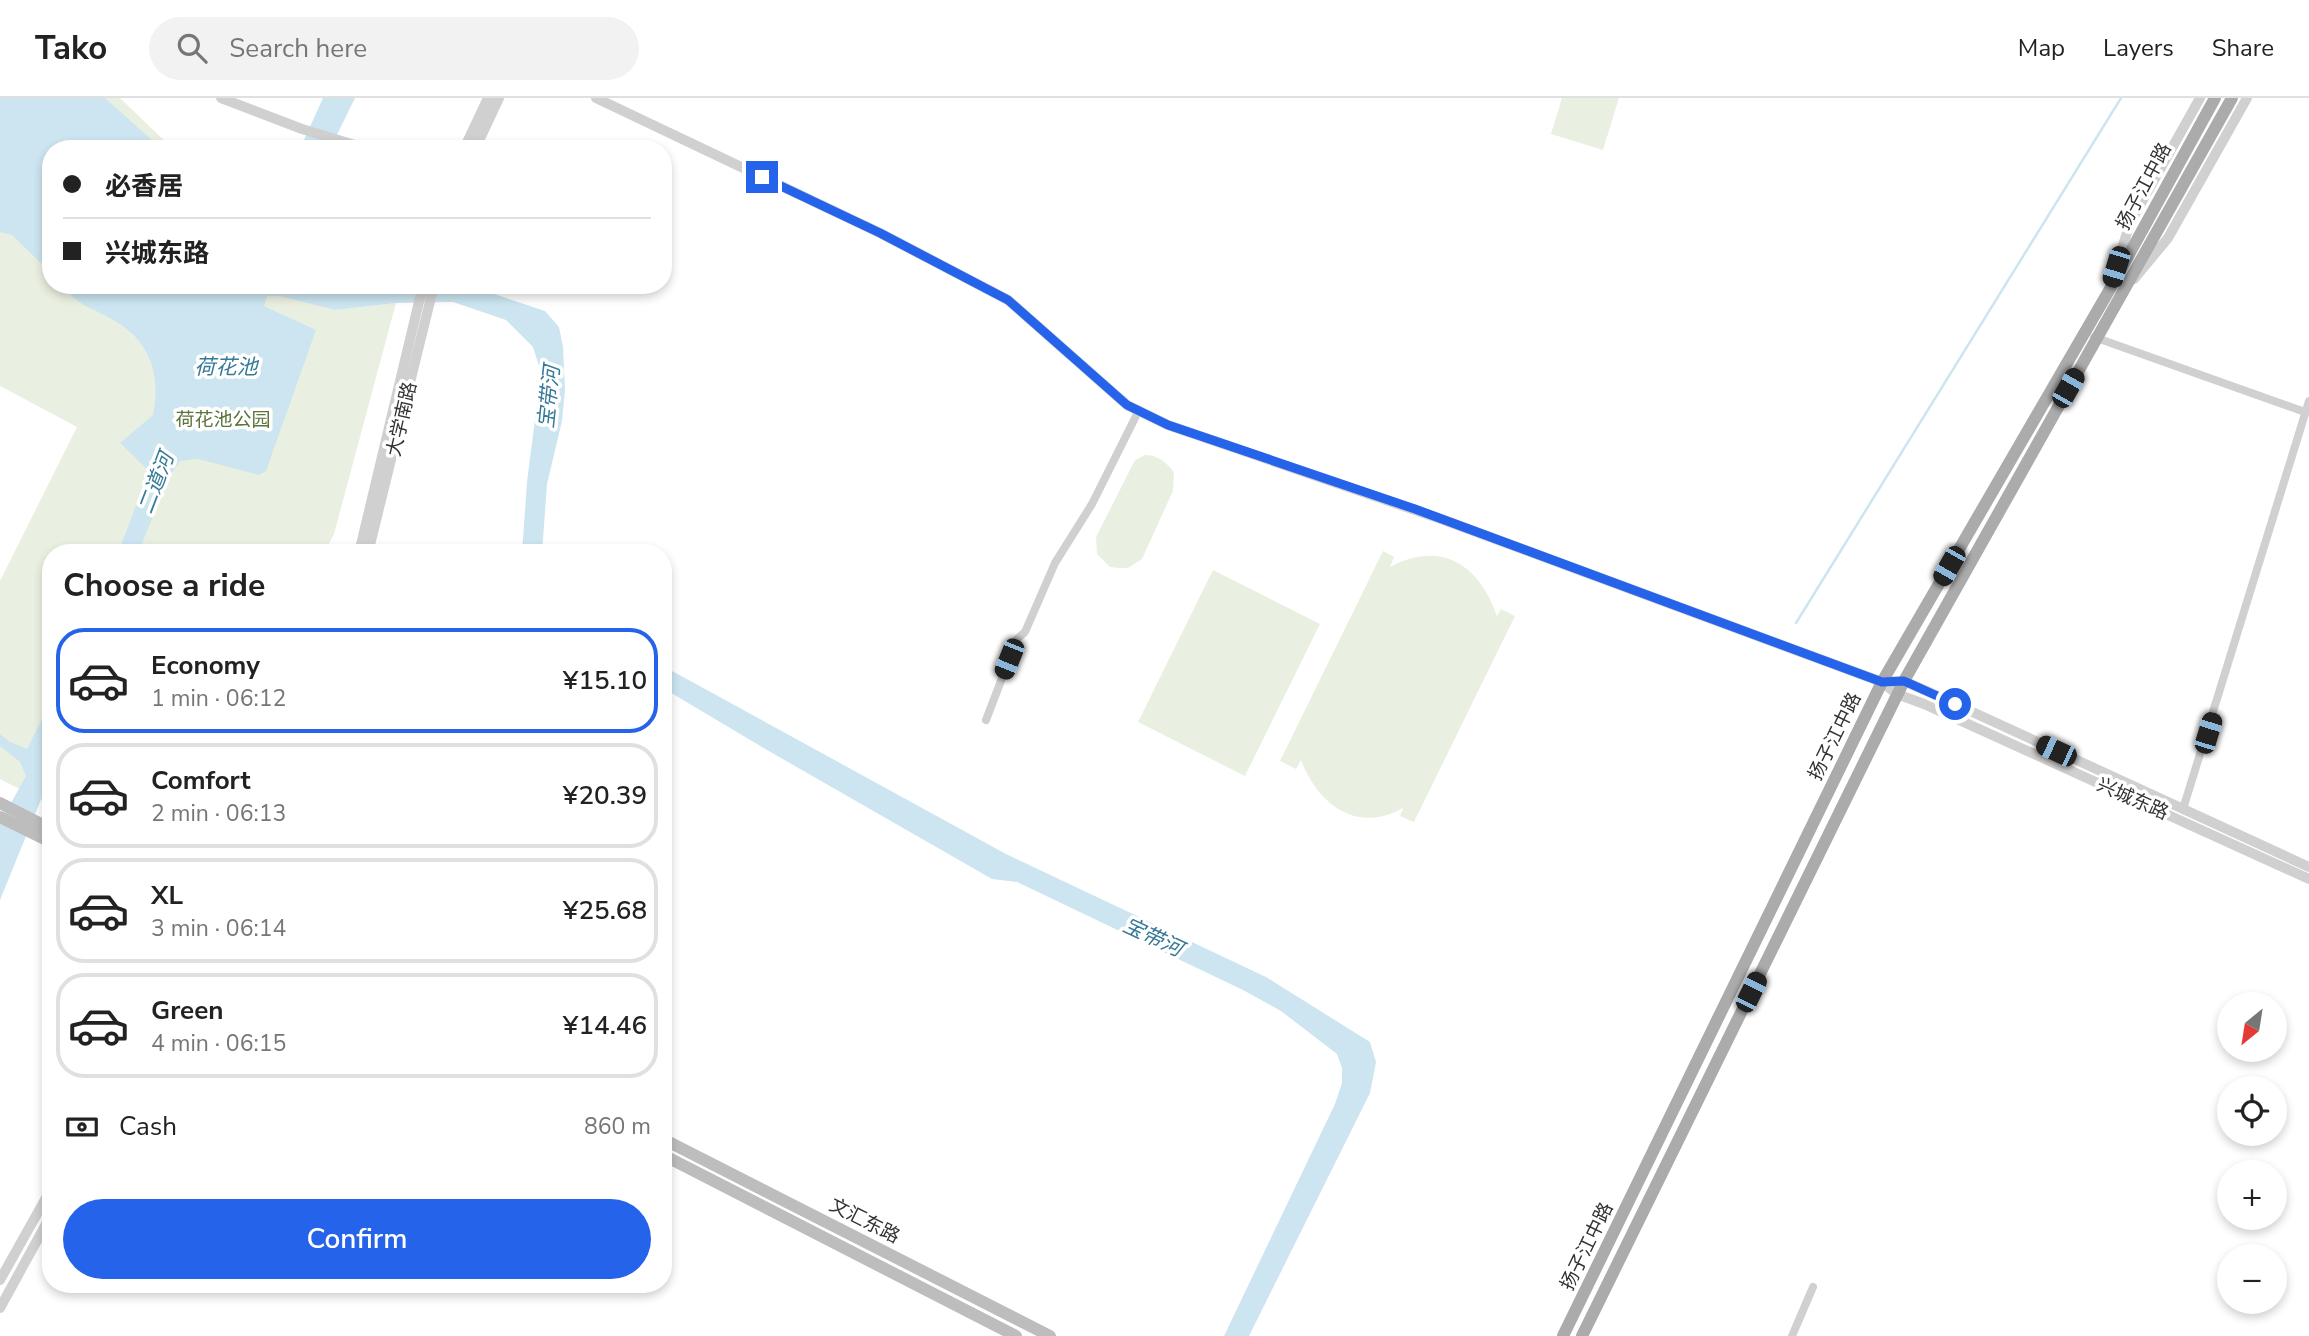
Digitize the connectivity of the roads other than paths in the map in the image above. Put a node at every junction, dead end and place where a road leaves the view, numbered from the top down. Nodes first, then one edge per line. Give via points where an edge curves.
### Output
1 (222, 98) edge
2 (488, 98) edge
3 (499, 98) edge
4 (596, 98) edge
5 (2200, 98) edge
6 (2215, 98) edge
7 (2232, 98) edge
8 (2248, 98) edge
9 (339, 140) edge
10 (468, 140) edge
11 (479, 140) edge
12 (2116, 292) junction
13 (422, 294) edge
14 (430, 294) edge
15 (422, 310) junction
16 (2083, 331) junction
17 (2096, 339) junction
18 (2309, 401) edge
19 (1138, 412) junction
20 (2305, 412) junction
21 (361, 544) edge
22 (370, 544) edge
23 (1904, 681) junction
24 (1882, 682) junction
25 (1897, 694) junction
26 (985, 719) dead end
27 (1, 808) edge
28 (2183, 809) junction
29 (42, 831) edge
30 (2309, 867) edge
31 (2309, 878) edge
32 (672, 1144) edge
33 (672, 1160) edge
34 (42, 1205) edge
35 (42, 1231) edge
36 (0, 1280) edge
37 (1813, 1287) dead end
38 (0, 1308) edge
39 (1016, 1336) edge
40 (1050, 1336) edge
41 (1563, 1336) edge
42 (1582, 1336) edge
43 (1792, 1336) edge

1 - 9 street
2 - 10 street
3 - 11 street
4 - 19 street, 兴城东路 via 880,233 1008,300
5 - 12 street via 2130,223
6 - 12 main road, 扬子江中路
7 - 12 main road, 扬子江中路
8 - 12 street via 2168,238
12 - 16 main road, 扬子江中路
12 - 17 main road, 扬子江中路
13 - 15 street, 大学南路
14 - 15 street, 大学南路
15 - 21 street, 大学南路
15 - 22 street, 大学南路
16 - 17 street
16 - 24 main road, 扬子江中路
17 - 20 street
17 - 23 main road, 扬子江中路
18 - 20 street
19 - 24 street, 兴城东路
19 - 26 street via 1092,505 1055,563 1025,632 1017,639
20 - 28 street
23 - 24 street, 兴城东路
23 - 25 main road, 扬子江中路
23 - 28 street, 兴城东路
24 - 25 street, 兴城东路
24 - 41 main road, 扬子江中路
25 - 31 street, 兴城东路
25 - 42 main road, 扬子江中路
27 - 29 main road
28 - 30 street, 兴城东路
32 - 40 main road, 文汇东路
33 - 39 main road, 文汇东路
34 - 36 street
35 - 38 street
37 - 43 street

